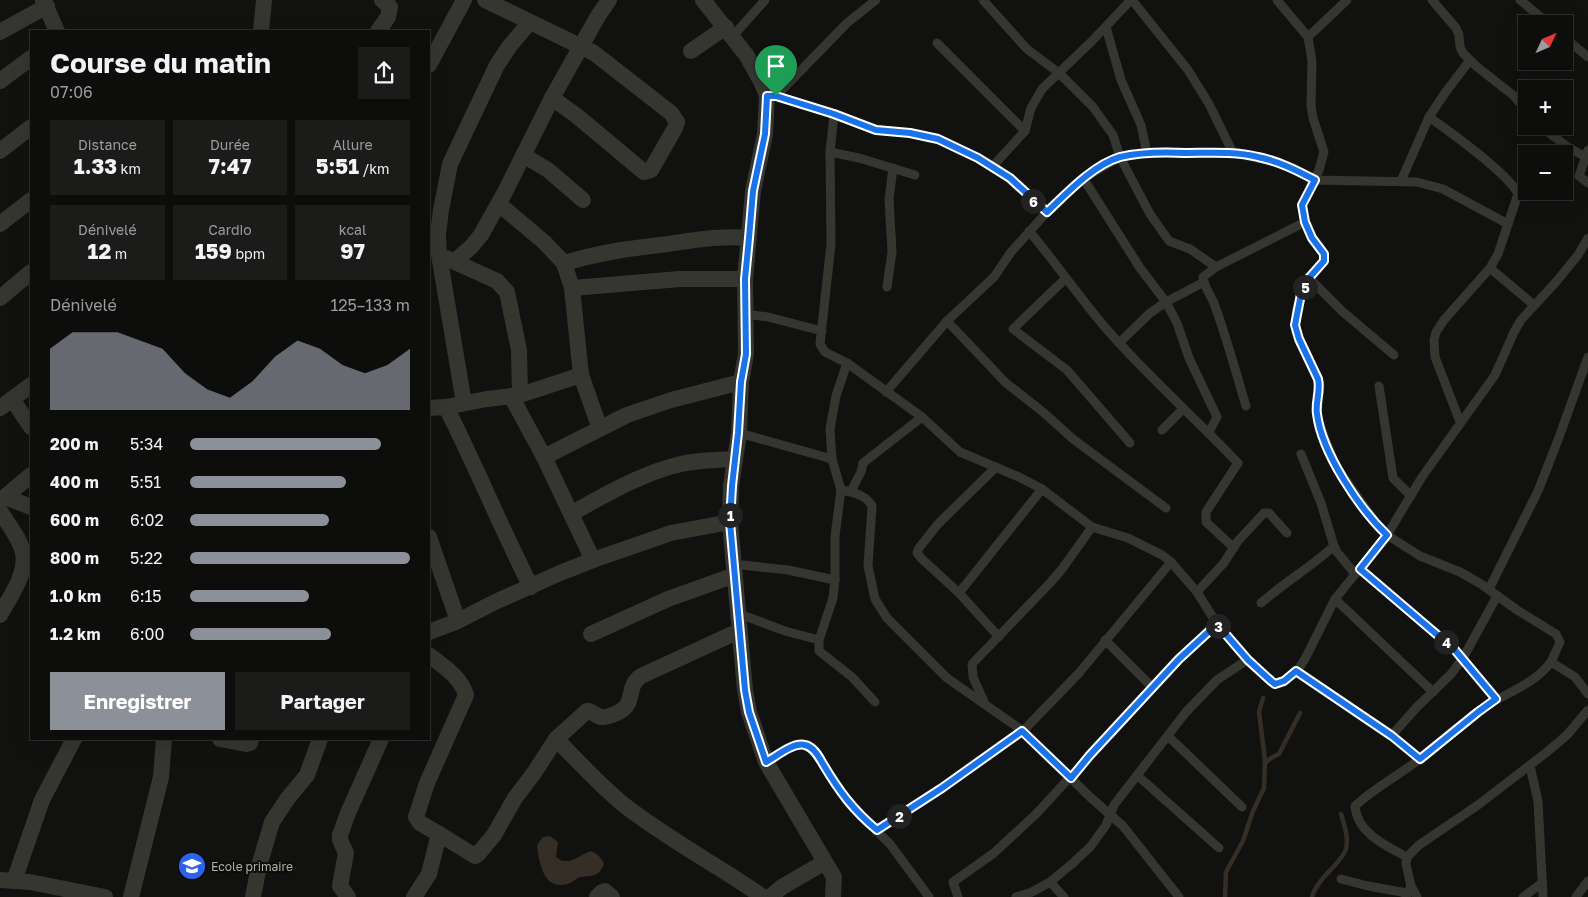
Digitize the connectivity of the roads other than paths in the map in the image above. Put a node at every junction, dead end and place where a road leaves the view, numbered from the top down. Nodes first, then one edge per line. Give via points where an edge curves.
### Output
1 (264, 0) edge
2 (382, 0) edge
3 (464, 0) edge
4 (485, 0) edge
5 (609, 0) edge
6 (703, 0) edge
7 (765, 0) edge
8 (876, 0) edge
9 (983, 0) edge
10 (1131, 0) edge
11 (1277, 0) edge
12 (1347, 0) edge
13 (1432, 0) edge
14 (1520, 0) edge
15 (45, 3) edge
16 (1538, 15) edge
17 (529, 23) junction
18 (1106, 27) junction
19 (57, 30) edge
20 (260, 30) edge
21 (379, 30) edge
22 (729, 31) junction
23 (0, 32) edge
24 (1308, 37) junction
25 (937, 43) dead end
26 (1573, 44) edge
27 (581, 47) junction
28 (691, 51) dead end
29 (1588, 57) edge
30 (30, 59) edge
31 (1470, 60) junction
32 (430, 64) edge
33 (1059, 73) junction
34 (0, 82) edge
35 (772, 96) junction
36 (552, 98) junction
37 (1518, 101) edge
38 (834, 114) junction
39 (1429, 117) junction
40 (30, 128) edge
41 (1025, 131) junction
42 (1552, 135) edge
43 (0, 151) edge
44 (830, 152) junction
45 (1147, 153) junction
46 (1233, 153) junction
47 (523, 154) junction
48 (1587, 154) edge
49 (1120, 158) junction
50 (992, 167) junction
51 (893, 168) junction
52 (915, 175) dead end
53 (1082, 178) junction
54 (1315, 180) junction
55 (1401, 181) junction
56 (1588, 183) edge
57 (583, 200) dead end
58 (30, 201) edge
59 (499, 204) junction
60 (1047, 212) junction
61 (1305, 222) junction
62 (0, 224) edge
63 (1508, 224) junction
64 (1029, 231) junction
65 (749, 238) junction
66 (1588, 238) edge
67 (439, 255) junction
68 (455, 261) junction
69 (564, 263) junction
70 (1216, 267) junction
71 (1490, 268) junction
72 (30, 273) edge
73 (1066, 278) junction
74 (1309, 278) junction
75 (745, 279) junction
76 (1204, 282) junction
77 (887, 287) dead end
78 (572, 288) junction
79 (0, 298) edge
80 (1166, 302) junction
81 (1534, 305) junction
82 (746, 314) junction
83 (947, 321) junction
84 (822, 331) junction
85 (1119, 343) junction
86 (1394, 355) dead end
87 (1588, 357) edge
88 (847, 363) junction
89 (581, 375) junction
90 (1584, 379) edge
91 (741, 382) junction
92 (30, 386) edge
93 (1379, 386) dead end
94 (886, 392) junction
95 (516, 396) junction
96 (6, 403) edge
97 (464, 403) junction
98 (446, 406) junction
99 (1246, 406) dead end
100 (430, 408) edge
101 (1183, 409) junction
102 (922, 417) junction
103 (1460, 422) junction
104 (30, 425) edge
105 (600, 429) junction
106 (1162, 430) dead end
107 (1209, 432) junction
108 (738, 433) junction
109 (1130, 443) dead end
110 (1301, 454) dead end
111 (544, 457) junction
112 (735, 459) junction
113 (832, 459) junction
114 (996, 467) junction
115 (30, 476) edge
116 (1042, 489) junction
117 (846, 490) junction
118 (1411, 496) junction
119 (2, 503) edge
120 (30, 507) edge
121 (1166, 508) dead end
122 (572, 513) junction
123 (730, 522) junction
124 (1092, 527) junction
125 (1287, 533) dead end
126 (1387, 535) junction
127 (430, 540) edge
128 (1334, 546) junction
129 (1234, 548) junction
130 (593, 560) junction
131 (1170, 562) junction
132 (734, 569) junction
133 (1358, 571) junction
134 (835, 580) junction
135 (530, 587) junction
136 (1489, 589) junction
137 (1197, 592) junction
138 (959, 593) junction
139 (1497, 596) junction
140 (1335, 599) junction
141 (1261, 603) dead end
142 (737, 613) junction
143 (0, 615) edge
144 (458, 621) junction
145 (1217, 624) junction
146 (739, 631) junction
147 (430, 632) edge
148 (590, 634) dead end
149 (999, 637) junction
150 (819, 640) junction
151 (1105, 640) junction
152 (430, 657) edge
153 (1463, 658) junction
154 (1248, 660) junction
155 (1551, 662) junction
156 (1296, 671) junction
157 (1153, 688) junction
158 (1433, 692) junction
159 (1588, 694) edge
160 (1496, 699) junction
161 (875, 702) dead end
162 (985, 705) junction
163 (1588, 710) edge
164 (1022, 731) junction
165 (1168, 736) junction
166 (1392, 736) junction
167 (556, 739) junction
168 (73, 740) edge
169 (164, 740) edge
170 (225, 740) edge
171 (251, 740) edge
172 (320, 740) edge
173 (381, 740) edge
174 (1420, 759) junction
175 (766, 762) junction
176 (1530, 766) junction
177 (1138, 776) junction
178 (1071, 778) junction
179 (1242, 807) dead end
180 (1110, 815) junction
181 (877, 830) junction
182 (439, 834) junction
183 (1219, 848) dead end
184 (1407, 857) junction
185 (825, 862) junction
186 (834, 877) junction
187 (1341, 879) dead end
188 (7, 880) edge
189 (1588, 880) edge
190 (1050, 882) junction
191 (1542, 883) junction
192 (1408, 892) edge
193 (257, 896) edge
194 (105, 897) edge
195 (131, 897) edge
196 (348, 897) edge
197 (414, 897) edge
198 (597, 897) edge
199 (612, 897) edge
200 (763, 897) edge
201 (770, 897) edge
202 (833, 897) edge
203 (847, 897) edge
204 (929, 897) edge
205 (958, 897) edge
206 (1016, 897) edge
207 (1064, 897) edge
208 (1179, 897) edge
209 (1417, 897) edge
210 (1523, 897) edge
211 (1543, 897) edge
212 (1576, 897) edge

1 - 20 street
2 - 21 street via 390,7 390,13
3 - 32 street
4 - 17 street
5 - 27 street
6 - 22 street
7 - 22 lane
8 - 35 lane via 847,23
9 - 33 lane via 1027,49
10 - 18 lane
10 - 46 lane via 1188,70
11 - 24 lane
12 - 24 lane
13 - 31 lane via 1454,24 1460,49
14 - 16 lane
15 - 19 street
15 - 23 street
17 - 27 street
17 - 67 street via 497,65 450,164 440,210
18 - 33 lane
18 - 45 lane via 1121,80 1138,117
22 - 28 street
22 - 35 street
24 - 54 lane via 1312,61 1311,106 1324,152
25 - 41 lane
26 - 29 lane
27 - 36 street
27 - 36 street via 607,62 674,116 675,128 651,170 644,172
30 - 34 street
31 - 37 lane
31 - 39 lane
33 - 41 lane via 1034,101
33 - 49 lane via 1093,107 1113,135
35 - 38 lane
35 - 65 street via 753,191
36 - 47 street
38 - 44 lane
38 - 50 lane via 876,130 938,139
39 - 55 lane
39 - 63 lane via 1514,186 1518,198
40 - 43 street
41 - 50 lane
42 - 48 lane via 1569,148
44 - 51 lane
44 - 84 lane via 831,244
45 - 46 lane
45 - 49 lane
46 - 54 lane via 1269,160
47 - 57 street via 548,170
47 - 59 street
48 - 56 lane via 1579,176
49 - 53 lane
49 - 70 lane via 1169,242 1190,249
50 - 60 lane via 1010,178
51 - 52 lane
51 - 77 lane via 888,199 892,255
53 - 60 lane
53 - 80 lane
54 - 55 lane
54 - 61 lane via 1302,205
55 - 63 lane via 1443,189
58 - 62 street
59 - 68 street via 482,236
59 - 69 street
60 - 64 lane
61 - 70 lane
61 - 74 lane via 1324,254 1324,261
63 - 71 lane
64 - 73 lane
64 - 83 lane via 994,277
65 - 69 street via 719,237 620,249
65 - 75 street
66 - 81 lane via 1578,255
67 - 68 street
67 - 97 street
68 - 95 street via 497,281 507,292 519,350
69 - 78 street
70 - 76 lane via 1204,276
71 - 81 lane
71 - 103 lane via 1444,320 1434,340 1435,357
72 - 79 street
73 - 85 lane
73 - 109 lane via 1013,330 1067,370
74 - 86 lane via 1348,317
74 - 126 lane via 1301,294 1295,325 1320,385 1317,415 1336,466
75 - 78 street via 680,279
75 - 82 street
76 - 80 lane
76 - 99 lane via 1214,300
78 - 89 street
80 - 85 lane
80 - 107 lane via 1217,417
81 - 103 lane via 1514,332 1495,375
82 - 84 lane
82 - 91 street via 746,354
83 - 94 lane
83 - 121 lane via 1006,383 1073,439
84 - 88 lane via 821,347
85 - 101 lane
87 - 90 lane
88 - 94 lane
88 - 113 lane via 830,429
89 - 95 street
89 - 105 street
90 - 136 lane via 1538,491
91 - 105 street via 671,400 627,415
91 - 108 street
92 - 96 street
93 - 118 lane via 1393,478
94 - 102 lane
95 - 97 street
95 - 111 street
96 - 104 street
97 - 98 street
98 - 100 street
98 - 135 street
101 - 106 lane
101 - 107 lane
102 - 114 lane via 960,452
102 - 117 lane via 864,462 862,472
103 - 118 lane
105 - 111 street
107 - 129 lane via 1238,463 1206,512 1206,522
108 - 112 street
108 - 113 lane
110 - 128 lane
111 - 122 street
112 - 122 street via 708,460 659,470
112 - 123 street
113 - 117 lane
114 - 116 lane
114 - 138 lane via 938,524 918,552
115 - 119 street
116 - 124 lane
116 - 138 lane
117 - 134 lane via 835,536
117 - 162 lane via 862,496 872,506 868,566 877,603 887,618 947,678
118 - 126 lane
119 - 120 street
119 - 143 street via 23,558 20,575
122 - 130 street
123 - 130 street via 671,533
123 - 132 street
124 - 131 lane via 1139,542
124 - 149 lane via 1062,568
125 - 129 lane via 1265,512
126 - 133 lane
126 - 136 lane via 1420,556 1460,572
127 - 144 street
128 - 133 lane
128 - 141 lane
129 - 137 lane
130 - 135 street
131 - 137 lane
131 - 151 lane
132 - 134 lane via 788,570
132 - 142 street
132 - 148 street
133 - 140 lane
133 - 153 lane via 1423,621
134 - 150 lane via 833,598
135 - 144 street
136 - 139 lane
137 - 145 lane
138 - 149 lane
139 - 153 lane
139 - 155 lane via 1556,634 1560,642
140 - 156 lane
140 - 158 lane
142 - 146 street
142 - 150 lane
144 - 147 street
145 - 154 lane
145 - 157 lane
146 - 167 street via 641,676 632,684 630,701 624,709 603,718 587,711
146 - 175 street via 749,712
149 - 162 lane via 972,666 975,684
150 - 161 lane via 819,651 852,677
151 - 157 lane
151 - 164 lane via 1079,673
152 - 182 street via 456,677 466,695 427,783 416,817 418,822
153 - 158 lane
153 - 160 lane
154 - 156 lane via 1275,684
154 - 165 lane via 1218,680 1186,712
155 - 159 lane via 1575,677
155 - 160 lane via 1528,684
156 - 166 lane
157 - 178 lane
158 - 166 lane
160 - 174 lane
162 - 164 lane
163 - 176 lane via 1567,735
164 - 178 lane
164 - 181 lane
165 - 177 lane
165 - 179 lane
166 - 174 lane
167 - 182 street via 494,835 478,854 475,856 463,850
167 - 200 street via 627,808
168 - 188 street via 42,800
169 - 195 street via 161,778
170 - 171 street via 246,744
172 - 193 street via 307,775 272,822 259,866
173 - 196 street via 340,835 346,853 340,886
174 - 184 lane via 1355,806 1361,824 1376,840
175 - 181 lane via 793,747 808,746 849,804
175 - 185 street
176 - 184 lane via 1419,845
176 - 191 lane via 1538,801
177 - 180 lane via 1114,805
177 - 183 lane
178 - 180 lane
178 - 205 lane via 994,853 954,881 952,884
180 - 190 lane via 1091,846
180 - 208 lane via 1130,834
181 - 204 lane
182 - 197 street via 429,874
184 - 192 lane
185 - 186 street
185 - 201 street
186 - 202 street
186 - 203 street
187 - 192 lane
188 - 194 street
189 - 212 lane
190 - 206 lane
190 - 207 lane
191 - 210 lane
191 - 211 lane
192 - 209 lane
198 - 199 street via 605,891

